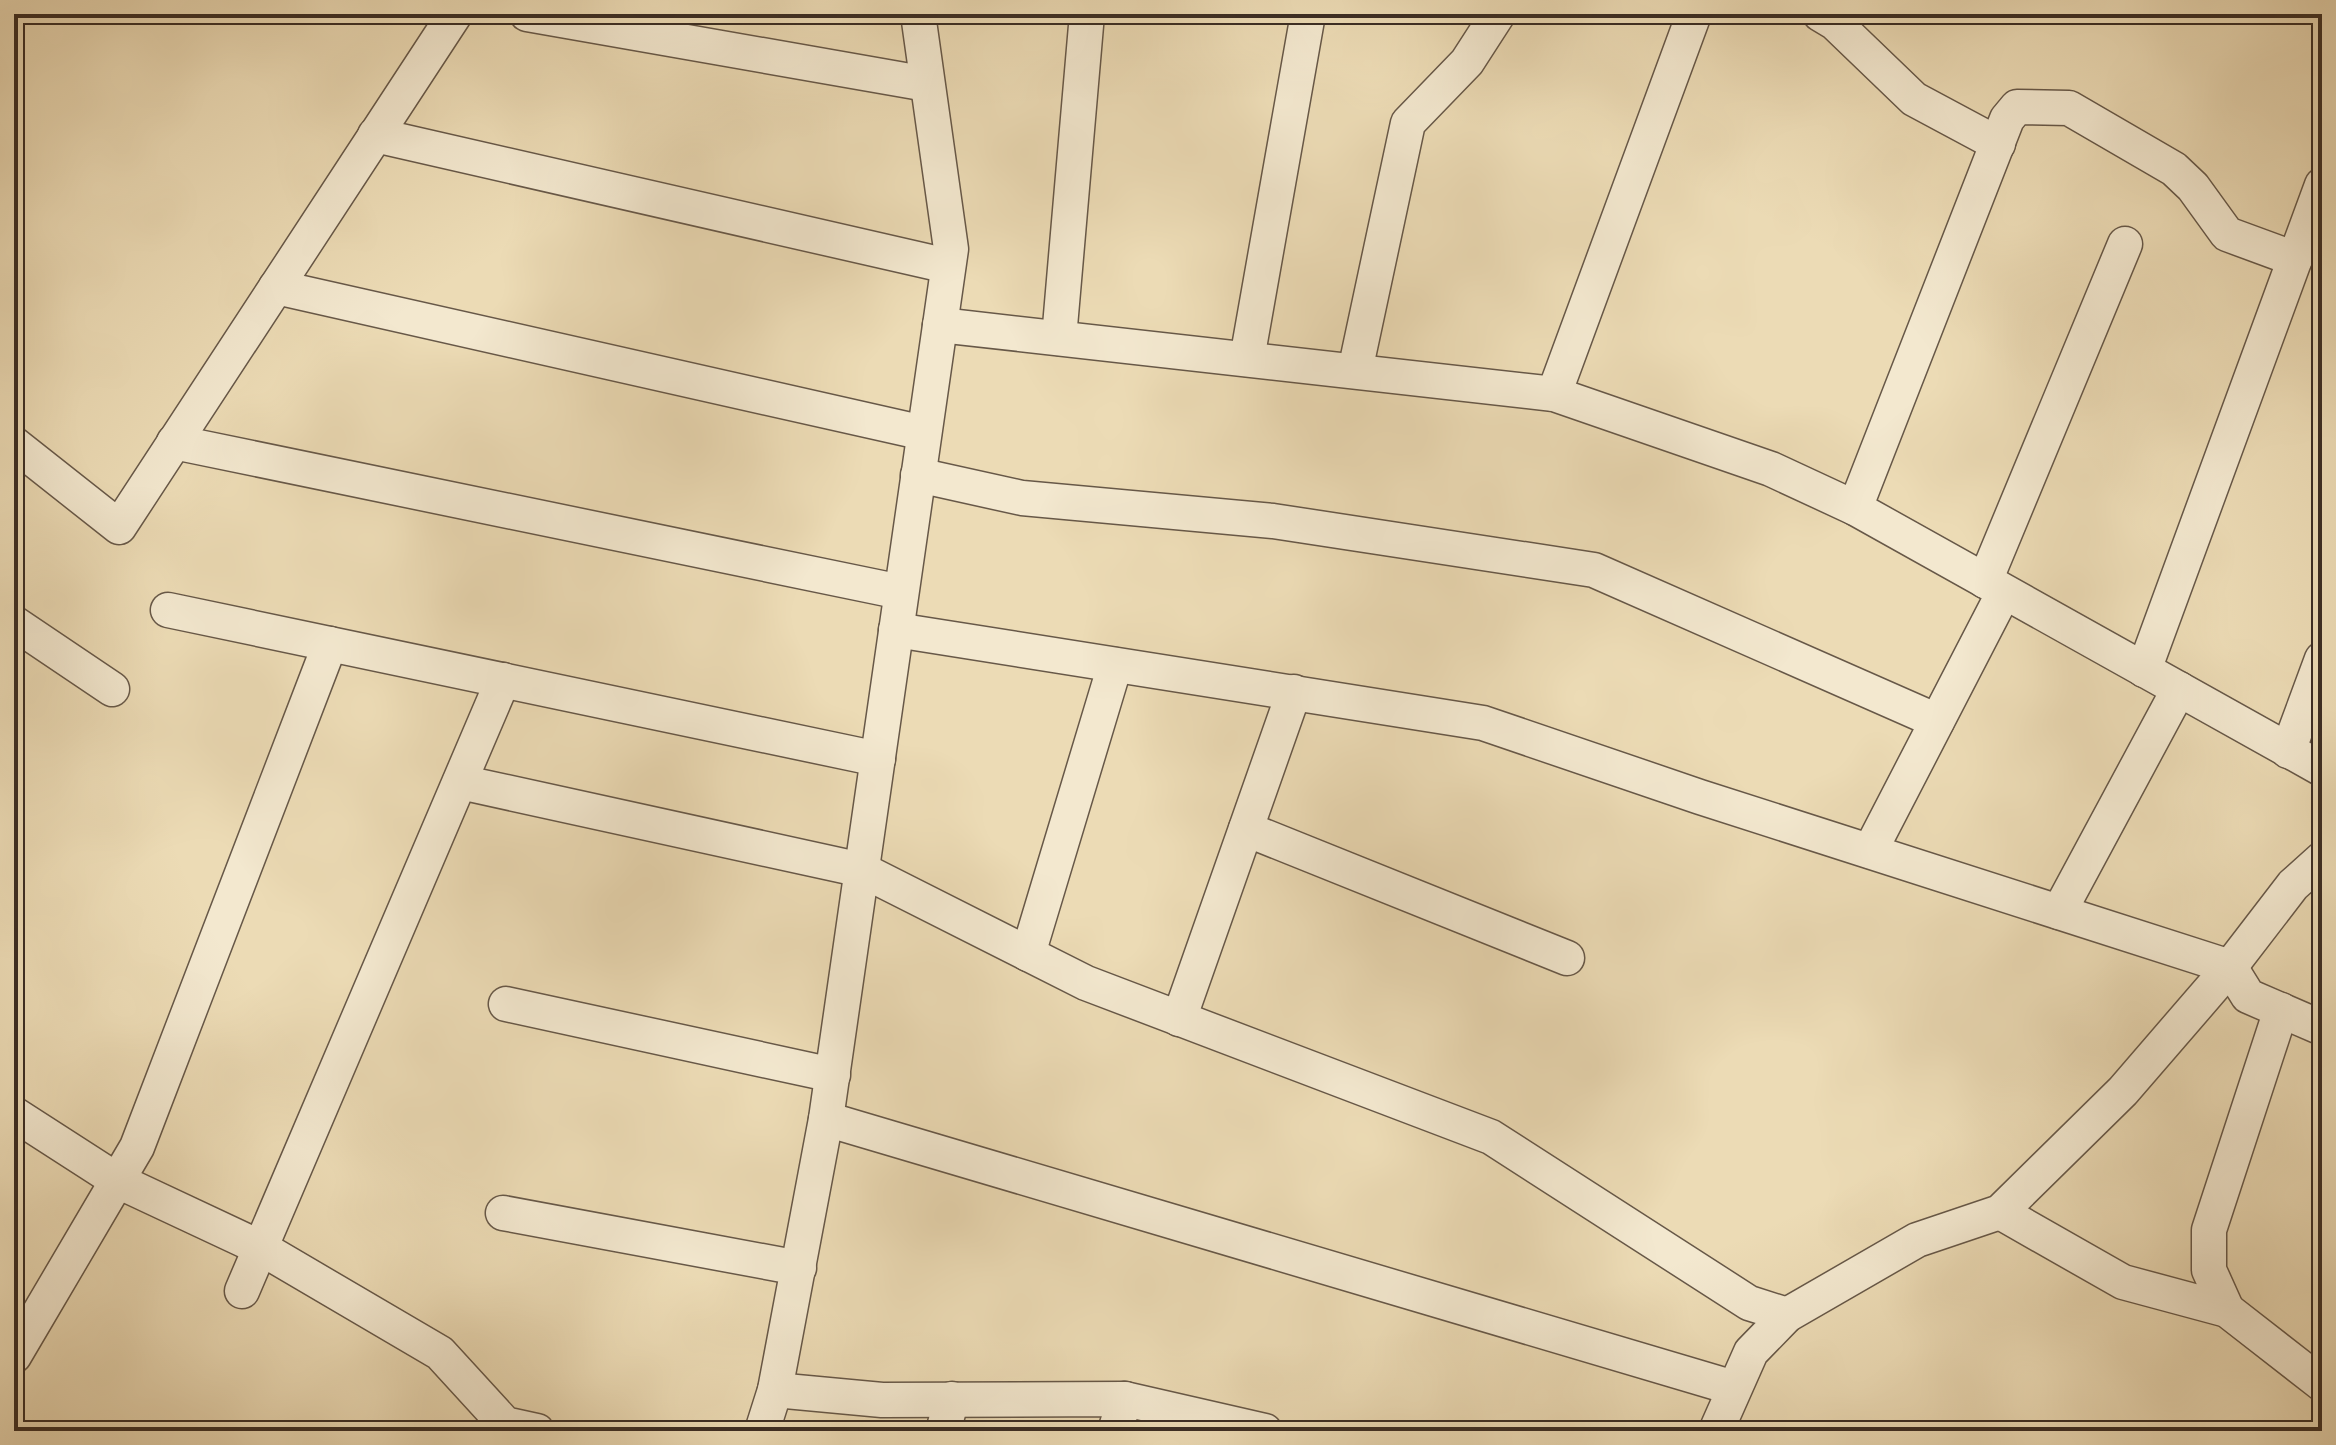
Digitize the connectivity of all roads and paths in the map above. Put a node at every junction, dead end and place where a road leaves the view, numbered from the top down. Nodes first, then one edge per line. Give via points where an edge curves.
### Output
1 (455, 14) edge
2 (527, 14) edge
3 (918, 14) edge
4 (1087, 14) edge
5 (1308, 14) edge
6 (1498, 14) edge
7 (1694, 14) edge
8 (1820, 14) edge
9 (927, 84) junction
10 (375, 135) junction
11 (1998, 144) junction
12 (2322, 185) edge
13 (2125, 244) dead end
14 (2295, 259) junction
15 (948, 266) junction
16 (276, 287) junction
17 (940, 325) junction
18 (1059, 338) junction
19 (1247, 359) junction
20 (1355, 371) junction
21 (1554, 394) junction
22 (924, 433) junction
23 (174, 442) junction
24 (14, 444) edge
25 (918, 475) junction
26 (1855, 508) junction
27 (1995, 586) junction
28 (901, 592) junction
29 (168, 610) dead end
30 (14, 623) edge
31 (896, 630) junction
32 (330, 644) junction
33 (2322, 659) edge
34 (1115, 665) junction
35 (2144, 670) junction
36 (503, 680) junction
37 (112, 689) dead end
38 (2179, 689) junction
39 (1294, 692) junction
40 (1937, 721) junction
41 (2288, 751) junction
42 (878, 759) junction
43 (2322, 769) edge
44 (460, 782) junction
45 (1246, 829) junction
46 (1870, 851) junction
47 (2322, 859) edge
48 (862, 870) junction
49 (2059, 912) junction
50 (1028, 954) junction
51 (1567, 958) dead end
52 (2230, 967) junction
53 (506, 1004) dead end
54 (2281, 1010) junction
55 (1179, 1019) junction
56 (2322, 1028) edge
57 (833, 1075) junction
58 (14, 1114) edge
59 (826, 1119) junction
60 (118, 1181) junction
61 (2000, 1212) junction
62 (503, 1213) dead end
63 (261, 1248) junction
64 (799, 1268) junction
65 (242, 1291) dead end
66 (2227, 1310) junction
67 (1787, 1315) junction
68 (15, 1353) edge
69 (2322, 1384) edge
70 (1734, 1388) junction
71 (775, 1390) junction
72 (1125, 1399) junction
73 (948, 1415) edge
74 (1720, 1429) edge
75 (537, 1431) edge
76 (762, 1431) edge
77 (1115, 1431) edge
78 (1265, 1431) edge

1 - 10 street
2 - 9 street
3 - 9 street
4 - 18 street
5 - 19 street
6 - 20 street via 1467,62 1408,123
7 - 21 street
8 - 11 street via 1914,99
9 - 15 street via 951,249
10 - 15 street
10 - 16 street
11 - 14 street via 2017,107 2069,108 2174,169 2227,234
11 - 26 street
12 - 14 street
13 - 27 street
14 - 35 street
15 - 17 street
16 - 22 street
16 - 23 street
17 - 18 street
17 - 22 street
18 - 19 street
19 - 20 street
20 - 21 street
21 - 26 street via 1771,469
22 - 25 street
23 - 24 street via 119,527
23 - 28 street
25 - 28 street
25 - 40 street via 1022,498 1273,521 1594,570
26 - 27 street
27 - 35 street
27 - 40 street
28 - 31 street
29 - 32 street
30 - 37 street
31 - 34 street
31 - 42 street
32 - 36 street
32 - 60 street via 137,1147
33 - 41 street
34 - 39 street
34 - 50 street
35 - 38 street
36 - 42 street
36 - 44 street
38 - 41 street
38 - 49 street
39 - 45 street
39 - 46 street via 1483,723
40 - 46 street
41 - 43 street
42 - 48 street
44 - 48 street
44 - 63 street
45 - 51 street
45 - 55 street
46 - 49 street
47 - 52 street via 2293,885
48 - 50 street
48 - 57 street
49 - 52 street
50 - 55 street
52 - 54 street via 2248,996
52 - 61 street via 2123,1091
53 - 57 street
54 - 56 street
54 - 66 street via 2209,1230 2209,1270
55 - 67 street via 1491,1137 1749,1303
57 - 59 street
58 - 60 street
59 - 64 street
59 - 70 street
60 - 63 street
60 - 68 street
61 - 66 street via 2123,1282
61 - 67 street via 1917,1240
62 - 64 street
63 - 65 street
63 - 75 street via 440,1353 505,1424
64 - 71 street
66 - 69 street
67 - 70 street via 1751,1352
70 - 74 street
71 - 73 street via 882,1400
71 - 76 street
72 - 73 street
72 - 77 street
72 - 78 street

